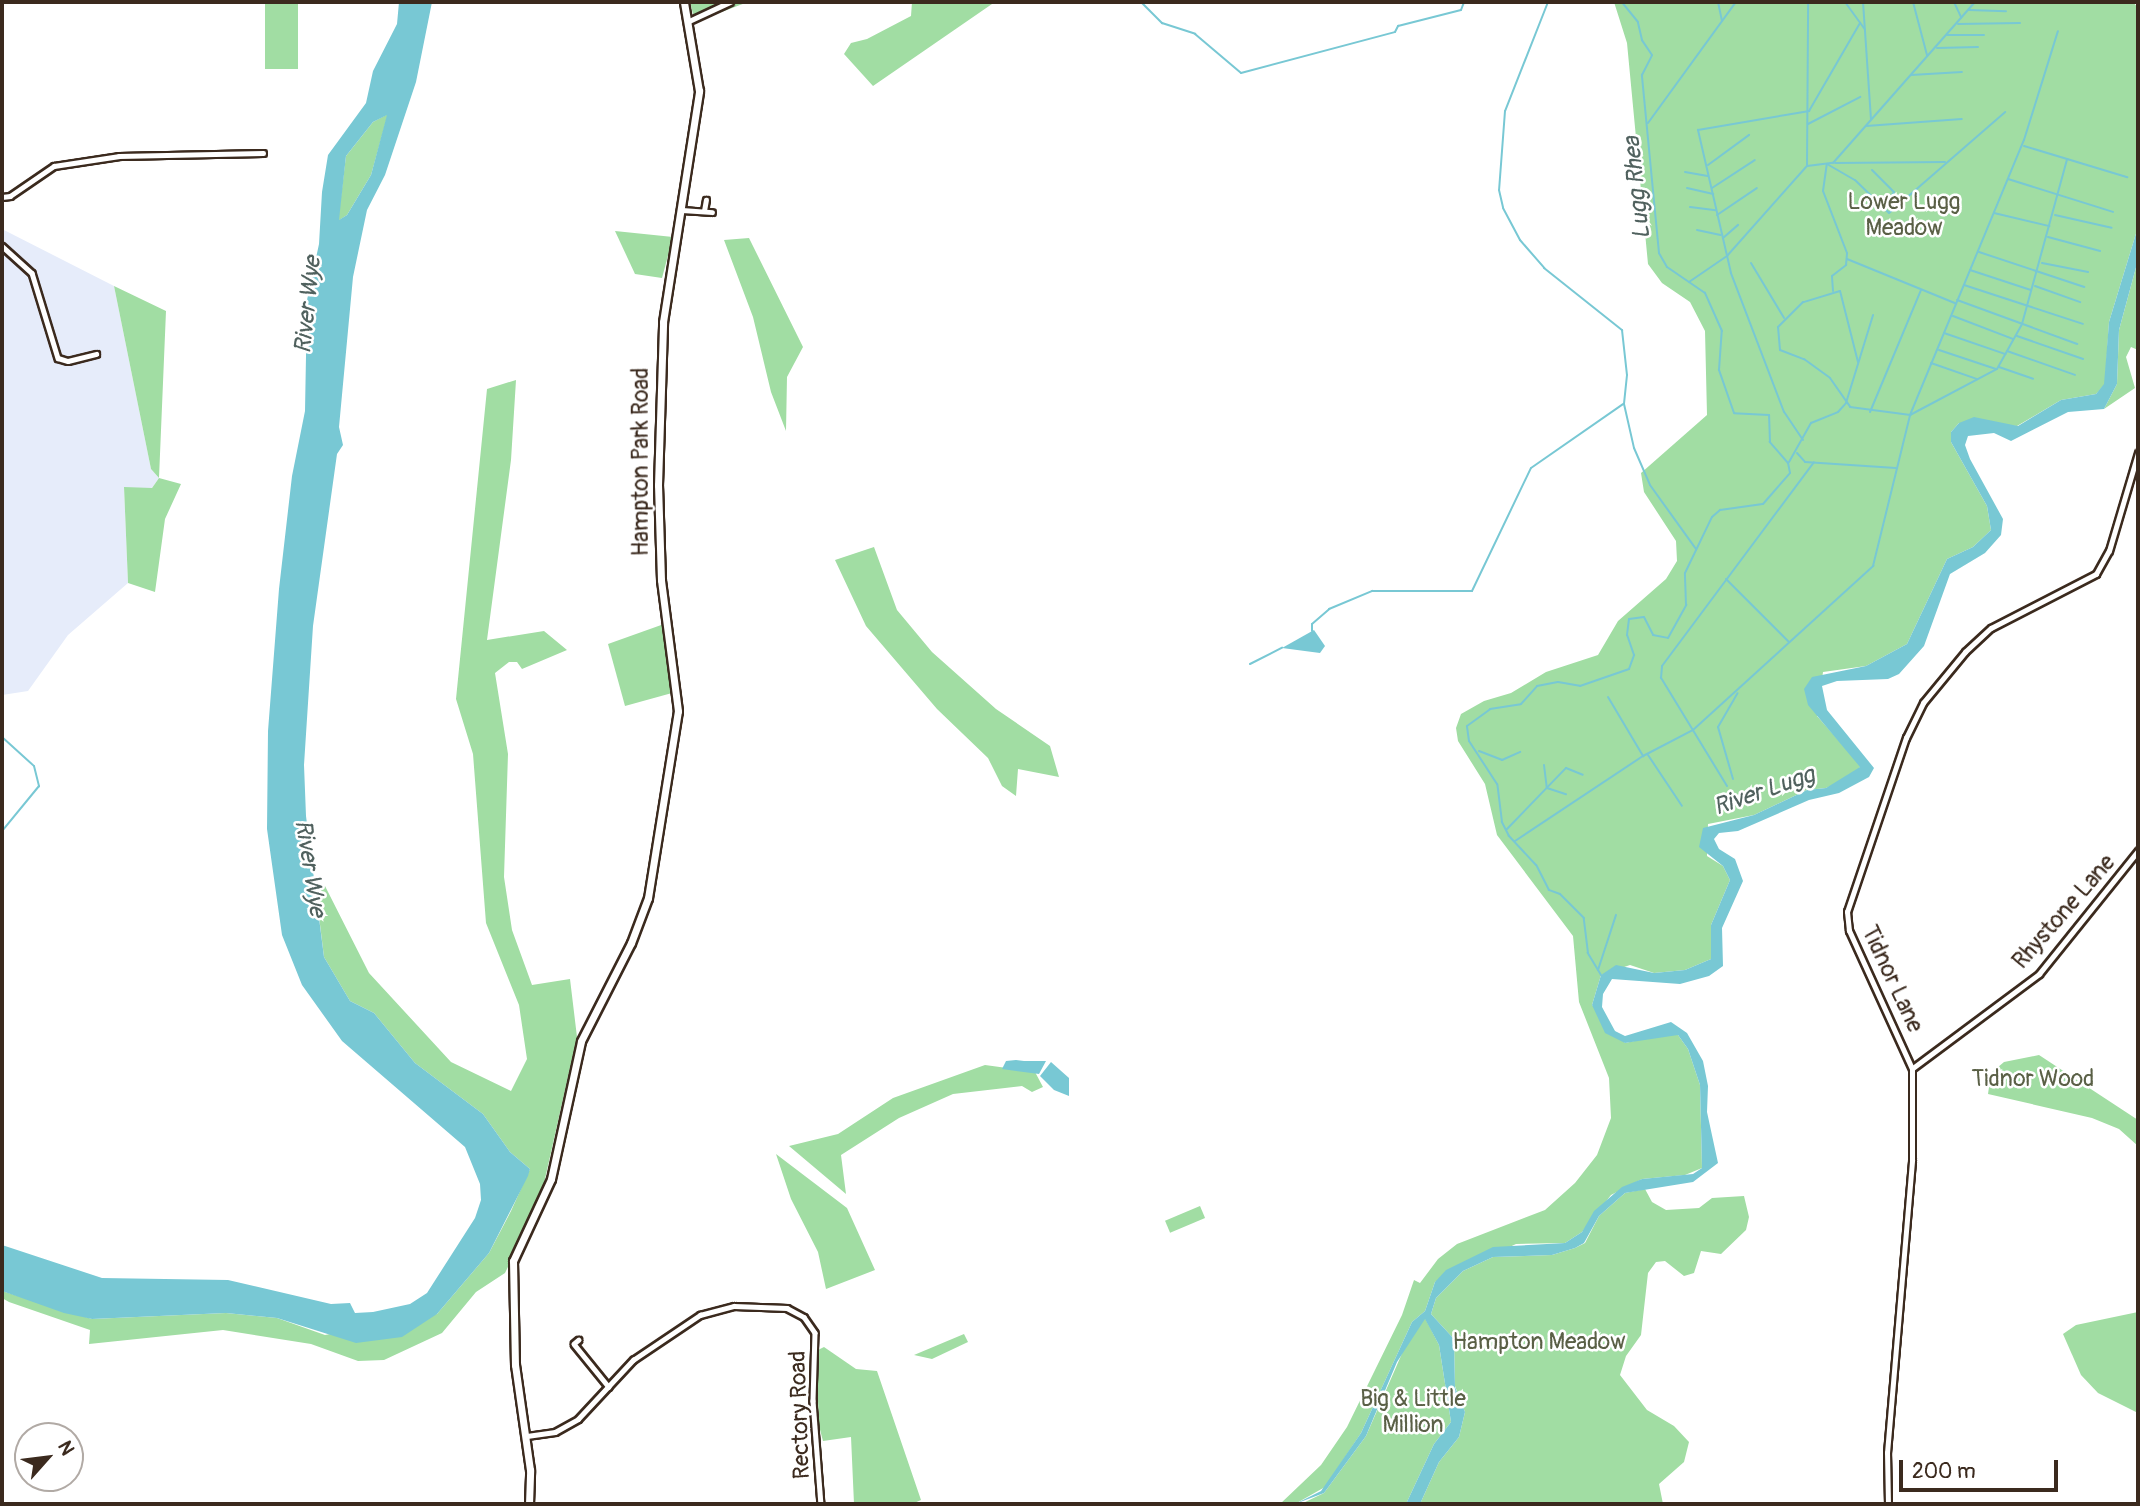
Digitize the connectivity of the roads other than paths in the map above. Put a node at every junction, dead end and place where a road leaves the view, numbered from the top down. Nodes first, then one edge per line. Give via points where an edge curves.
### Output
1 (684, 2) edge
2 (730, 2) edge
3 (690, 21) junction
4 (263, 153) dead end
5 (2, 197) edge
6 (706, 200) dead end
7 (682, 210) junction
8 (704, 211) junction
9 (712, 212) dead end
10 (2, 246) edge
11 (96, 354) dead end
12 (2138, 453) edge
13 (2138, 851) edge
14 (1912, 1069) junction
15 (574, 1344) dead end
16 (610, 1387) junction
17 (527, 1436) junction
18 (528, 1504) edge
19 (821, 1504) edge
20 (1888, 1504) edge

1 - 3 main road, Hampton Park Road
2 - 3 street
3 - 7 main road, Hampton Park Road via 699,91
4 - 5 street via 119,156 54,166 10,197
6 - 8 street
7 - 8 street
7 - 17 main road, Hampton Park Road via 663,322 657,485 661,580 678,711 654,872 640,921 581,1041 551,1179 513,1261 516,1366
8 - 9 street
10 - 11 street via 32,273 58,358 68,361
12 - 14 street, Tidnor Lane via 2104,564 2089,579 2003,620 1974,642 1933,690 1906,737 1847,917
13 - 14 street, Rhystone Lane via 2039,974
14 - 20 street, Tidnor Lane via 1912,1160 1887,1453
15 - 16 street
16 - 17 street, Rectory Road via 563,1428
16 - 19 street, Rectory Road via 633,1360 700,1315 734,1306 787,1308 799,1313 815,1333 813,1401
17 - 18 main road, Hampton Park Road

